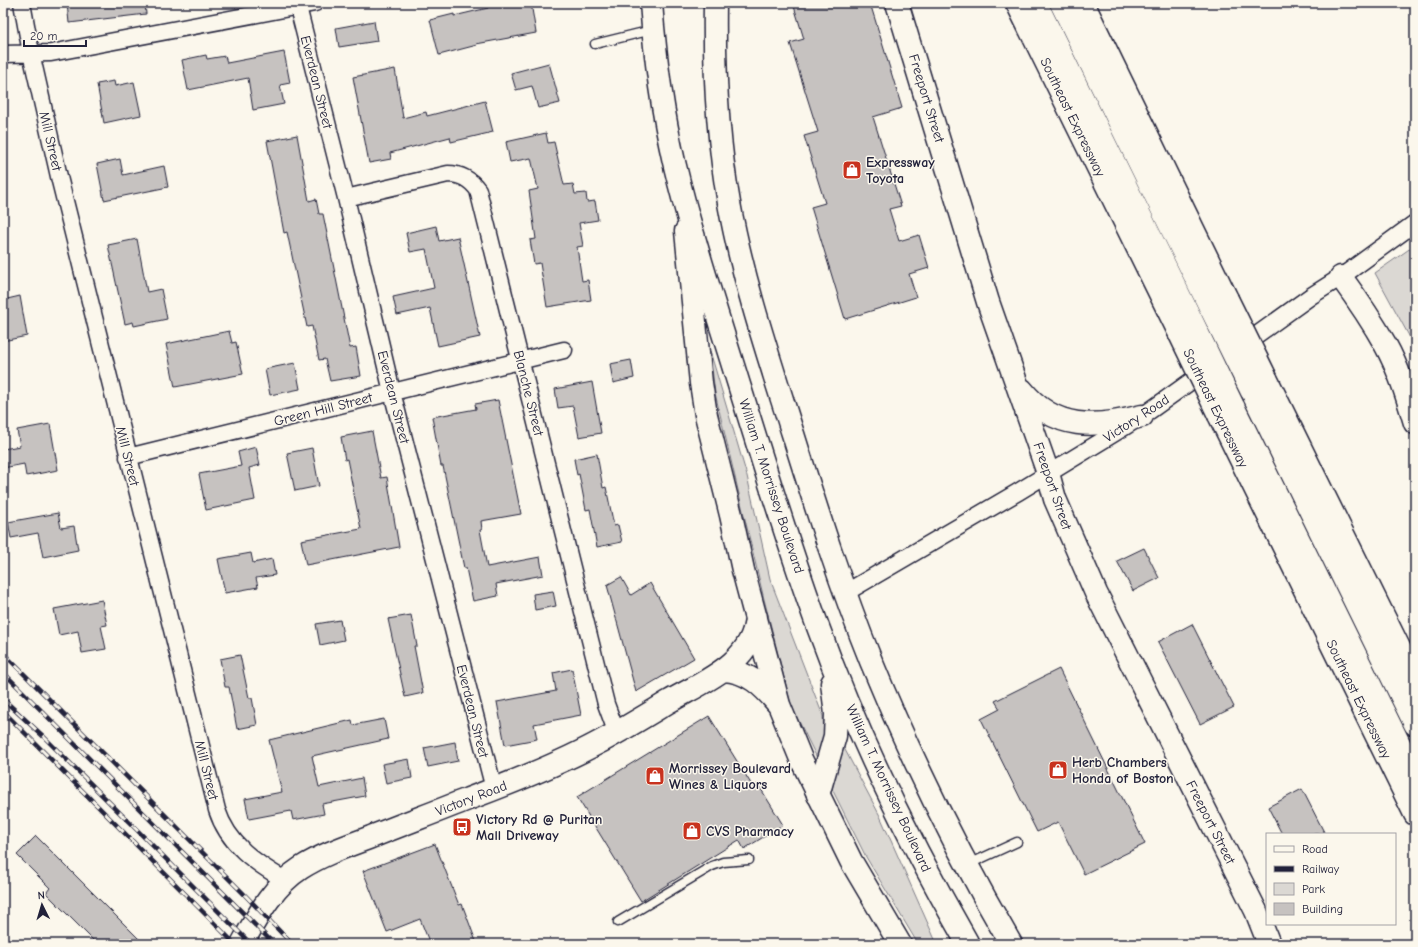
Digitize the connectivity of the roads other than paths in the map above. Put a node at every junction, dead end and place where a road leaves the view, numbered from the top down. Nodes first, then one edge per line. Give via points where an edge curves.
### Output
1 (22, 3) edge
2 (315, 3) edge
3 (651, 3) edge
4 (715, 3) edge
5 (897, 3) edge
6 (1017, 3) edge
7 (1036, 3) edge
8 (1061, 3) edge
9 (1083, 3) edge
10 (297, 5) edge
11 (653, 30) junction
12 (595, 44) dead end
13 (3, 54) edge
14 (31, 54) junction
15 (683, 196) junction
16 (346, 198) junction
17 (1415, 223) edge
18 (1341, 278) junction
19 (1219, 303) junction
20 (1184, 324) junction
21 (564, 350) dead end
22 (520, 360) junction
23 (1017, 384) junction
24 (1258, 384) junction
25 (392, 392) junction
26 (1226, 411) junction
27 (1142, 416) junction
28 (1415, 422) edge
29 (128, 457) junction
30 (1048, 473) junction
31 (845, 594) junction
32 (756, 616) junction
33 (818, 628) junction
34 (723, 670) junction
35 (1415, 680) edge
36 (779, 705) junction
37 (1415, 724) edge
38 (618, 731) junction
39 (1415, 776) edge
40 (494, 789) junction
41 (818, 795) junction
42 (1415, 814) edge
43 (1017, 842) dead end
44 (750, 860) dead end
45 (967, 865) junction
46 (284, 880) junction
47 (618, 922) dead end
48 (242, 944) edge
49 (900, 944) edge
50 (968, 944) edge
51 (1011, 944) edge
52 (1269, 944) edge

1 - 14 street, Mill Street
2 - 10 street
3 - 11 main road, William T. Morrissey Boulevard
4 - 31 main road via 719,130 736,238 775,375
5 - 23 main road, Freeport Street via 988,302
6 - 20 main road, Southeast Expressway
7 - 20 main road
8 - 19 main road
9 - 19 main road
10 - 14 street via 51,53
10 - 16 street, Everdean Street
11 - 12 lane
11 - 15 main road, William T. Morrissey Boulevard via 665,117
13 - 14 street
14 - 29 street, Mill Street
15 - 32 main road via 703,398
15 - 33 main road, William T. Morrissey Boulevard via 779,513
16 - 22 street, Blanche Street via 448,174 460,175 470,180 480,196
16 - 25 street, Everdean Street
17 - 18 street, Victory Road
18 - 27 street, Victory Road via 1311,296
18 - 28 main road via 1386,346 1399,373
19 - 24 main road, bridge
20 - 26 main road, Southeast Expressway, bridge
21 - 22 street, Green Hill Street
22 - 25 street, Green Hill Street
22 - 38 street, Blanche Street via 606,704
23 - 27 main road via 1029,399 1045,412 1074,423 1108,424
23 - 30 main road, Freeport Street
24 - 35 main road
24 - 37 main road
25 - 29 street, Green Hill Street
25 - 40 street, Everdean Street
26 - 39 main road
26 - 42 main road, Southeast Expressway
27 - 30 street, Victory Road
29 - 46 street, Mill Street via 219,818 240,849
30 - 31 street, Victory Road
30 - 52 main road, Freeport Street via 1055,499 1096,593 1256,910
31 - 45 main road via 900,730
32 - 34 main road, Victory Road via 754,633 749,643
32 - 36 main road
33 - 41 main road via 831,678 836,714 833,742
33 - 50 main road, William T. Morrissey Boulevard via 892,800
34 - 36 main road via 735,671 752,678
34 - 38 main road, Victory Road
36 - 41 main road
38 - 40 main road, Victory Road via 574,755
40 - 46 main road, Victory Road via 326,855
41 - 49 main road via 851,861
43 - 45 lane
44 - 47 lane via 723,862 712,866
45 - 51 main road
46 - 48 main road, Victory Road via 265,904

